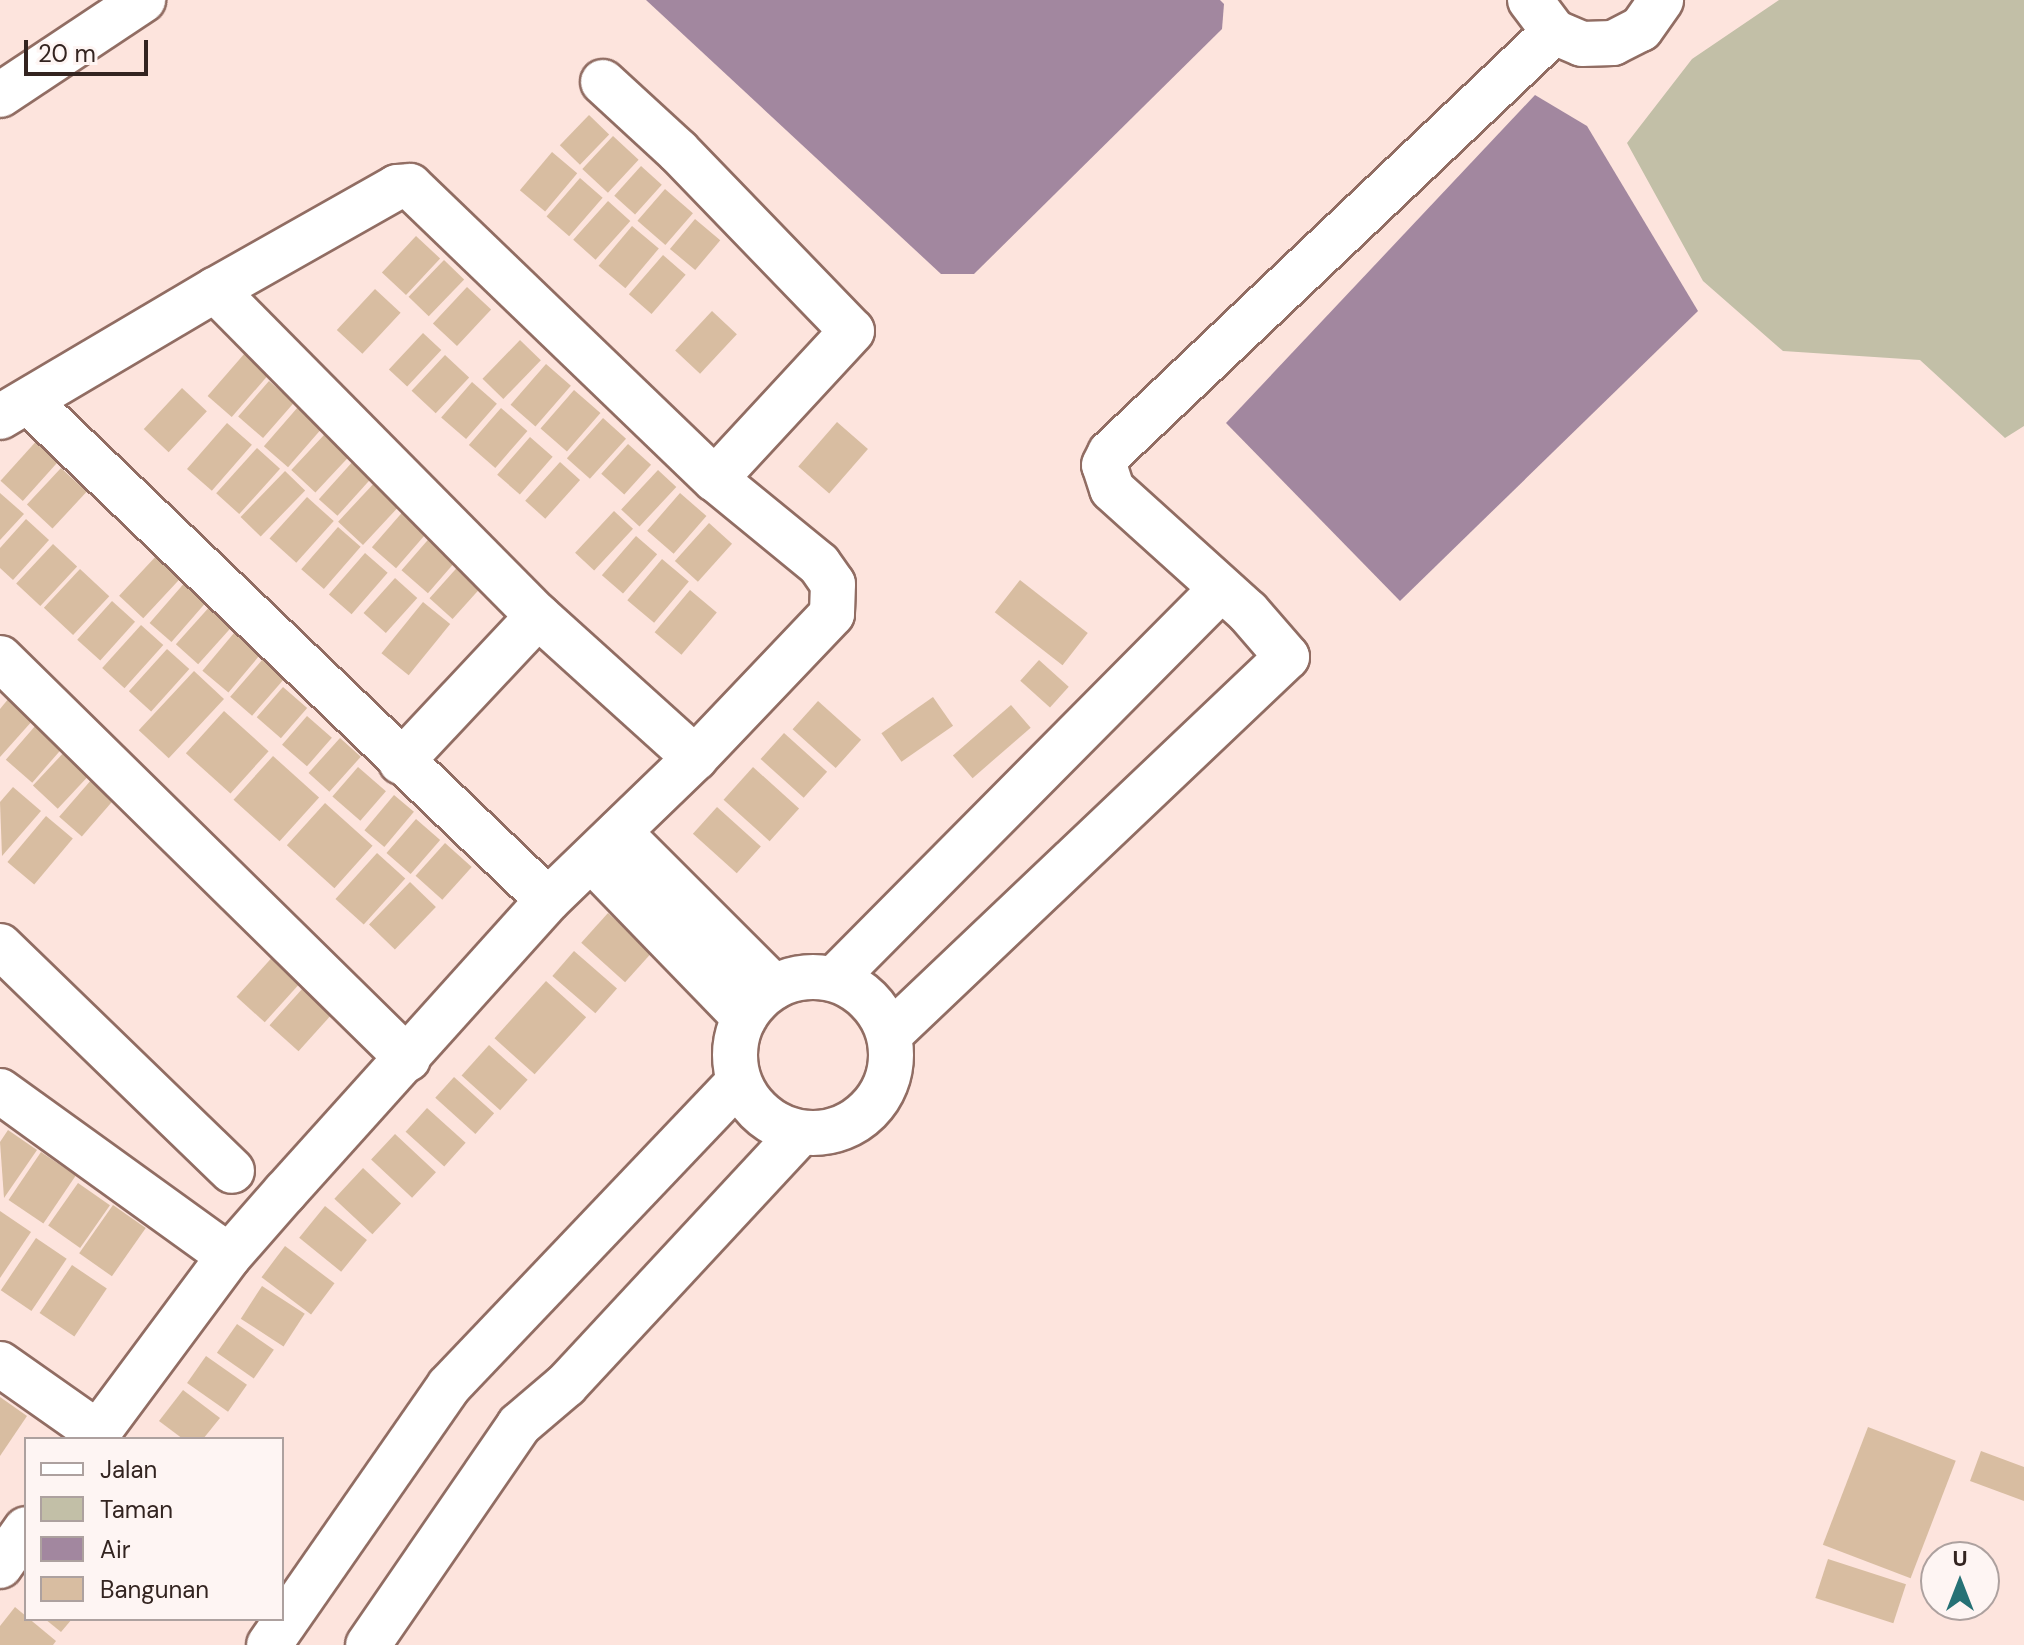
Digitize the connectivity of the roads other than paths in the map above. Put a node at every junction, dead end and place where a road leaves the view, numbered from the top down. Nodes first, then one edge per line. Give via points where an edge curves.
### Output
1 (143, 0) edge
2 (1661, 0) edge
3 (1542, 16) edge
4 (603, 82) dead end
5 (0, 95) edge
6 (215, 290) junction
7 (14, 410) edge
8 (715, 479) junction
9 (1221, 589) junction
10 (538, 616) junction
11 (0, 658) edge
12 (695, 758) junction
13 (401, 762) junction
14 (605, 846) junction
15 (548, 900) junction
16 (0, 946) edge
17 (835, 978) junction
18 (774, 987) junction
19 (744, 1017) junction
20 (891, 1033) junction
21 (408, 1059) junction
22 (738, 1082) junction
23 (0, 1091) edge
24 (799, 1134) junction
25 (232, 1171) dead end
26 (229, 1256) junction
27 (0, 1364) edge
28 (95, 1436) edge
29 (24, 1532) edge
30 (0, 1566) edge
31 (269, 1645) edge
32 (368, 1645) edge

1 - 5 street
2 - 3 street via 1641,29 1613,43 1582,44
3 - 9 street via 1110,453 1104,465 1112,489
4 - 8 street via 678,151 852,331
6 - 7 street
6 - 8 street via 397,187 410,186
6 - 10 street
7 - 13 street
8 - 12 street via 819,564 834,595 832,614
9 - 17 street
9 - 20 street via 1287,657
10 - 12 street
10 - 13 street
11 - 21 street
12 - 14 street
13 - 15 street
14 - 15 street
14 - 18 street
14 - 19 street
15 - 21 street
16 - 25 street
17 - 18 street via 803,976
17 - 20 street via 870,998
18 - 19 street
19 - 22 street via 734,1049
20 - 24 street via 892,1073 873,1109 839,1131
21 - 26 street
22 - 24 street via 761,1116
22 - 31 street via 449,1386
23 - 26 street
24 - 32 street via 566,1385 519,1425
26 - 28 street
27 - 28 street
29 - 30 street

